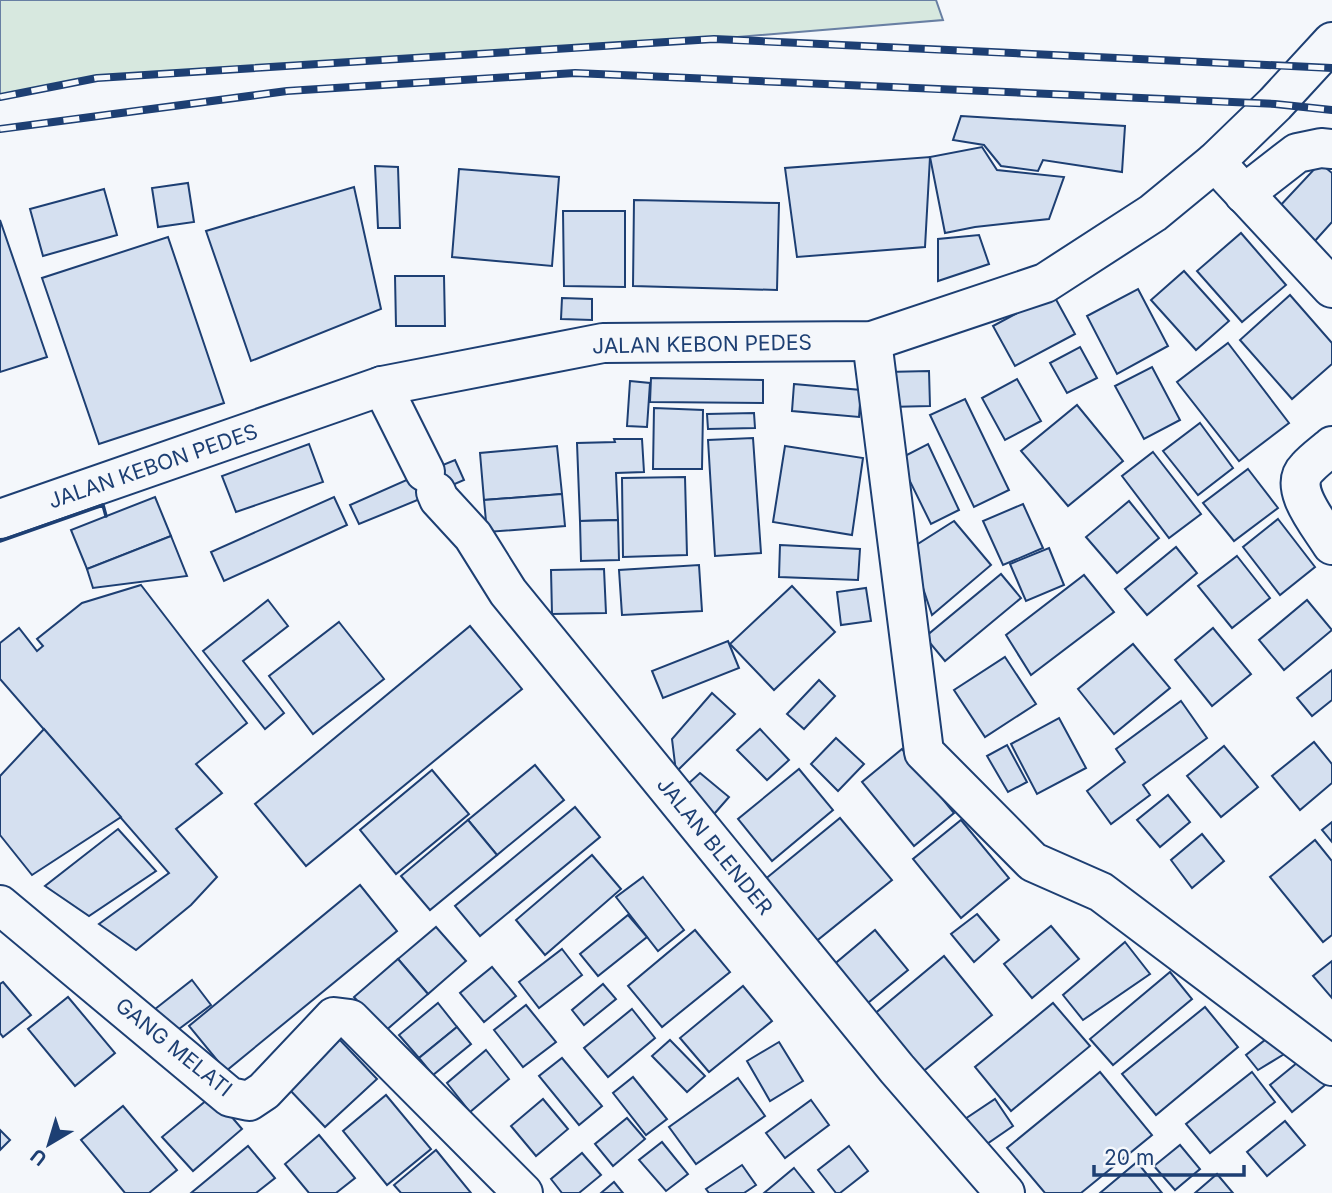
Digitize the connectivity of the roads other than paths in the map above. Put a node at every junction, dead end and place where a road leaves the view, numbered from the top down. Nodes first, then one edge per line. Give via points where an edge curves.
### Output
1 (1332, 42) edge
2 (1332, 149) edge
3 (1215, 162) junction
4 (1244, 194) junction
5 (1332, 288) edge
6 (872, 341) junction
7 (382, 386) junction
8 (1332, 446) edge
9 (0, 519) edge
10 (1332, 545) edge
11 (0, 905) edge
12 (1332, 1066) edge
13 (523, 1193) edge
14 (1005, 1193) edge

1 - 3 street, JALAN KEBON PEDES
2 - 4 street via 1297,153
3 - 4 street
3 - 6 street, JALAN KEBON PEDES via 1153,213 1045,282
4 - 5 street
6 - 7 street, JALAN KEBON PEDES via 603,343
6 - 12 street via 924,752 1033,862 1101,892
7 - 9 street, JALAN KEBON PEDES
7 - 14 street, JALAN BLENDER via 439,499 473,536 508,592 897,1069
8 - 10 street via 1299,480 1300,493
11 - 13 street, GANG MELATI via 230,1097 249,1101 334,1017 350,1019

